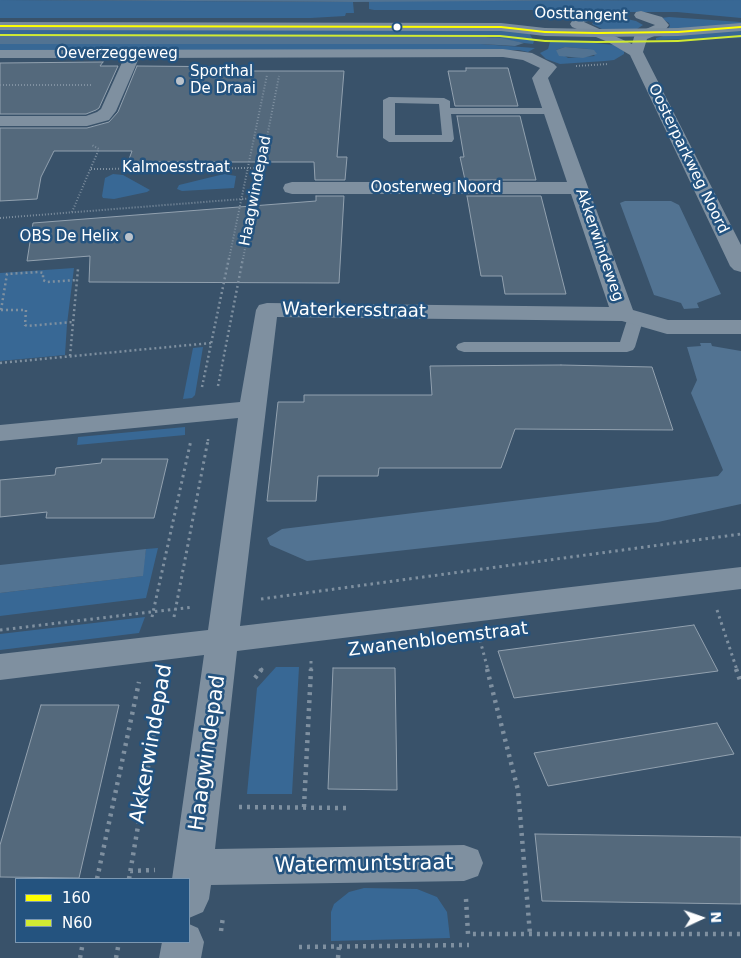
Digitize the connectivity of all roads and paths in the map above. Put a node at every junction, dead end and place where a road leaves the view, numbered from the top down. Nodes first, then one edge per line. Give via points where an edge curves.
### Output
1 (600, 15) joint
2 (636, 15) joint
3 (673, 15) dead end
4 (565, 16) dead end
5 (699, 17) dead end
6 (548, 18) dead end
7 (0, 20) edge
8 (741, 20) edge
9 (0, 26) edge
10 (741, 27) edge
11 (597, 33) junction
12 (648, 33) junction
13 (0, 54) edge
14 (134, 54) junction
15 (638, 57) junction
16 (549, 67) junction
17 (280, 72) dead end
18 (0, 85) edge
19 (120, 85) junction
20 (445, 111) junction
21 (552, 111) junction
22 (0, 121) edge
23 (90, 145) dead end
24 (260, 168) junction
25 (91, 169) junction
26 (292, 188) dead end
27 (580, 188) junction
28 (255, 198) junction
29 (72, 212) junction
30 (0, 218) edge
31 (741, 266) edge
32 (78, 268) dead end
33 (77, 280) junction
34 (0, 310) edge
35 (630, 315) junction
36 (73, 322) junction
37 (741, 327) edge
38 (211, 343) dead end
39 (464, 347) dead end
40 (70, 356) junction
41 (0, 362) edge
42 (252, 409) junction
43 (213, 413) junction
44 (0, 433) edge
45 (741, 534) edge
46 (741, 578) edge
47 (703, 582) junction
48 (227, 603) junction
49 (175, 609) junction
50 (0, 630) edge
51 (479, 635) dead end
52 (224, 640) junction
53 (168, 646) junction
54 (311, 656) dead end
55 (267, 665) dead end
56 (0, 667) edge
57 (741, 683) edge
58 (252, 685) dead end
59 (240, 798) dead end
60 (239, 807) junction
61 (304, 807) junction
62 (346, 808) dead end
63 (464, 863) joint
64 (129, 878) edge
65 (203, 878) edge
66 (530, 934) junction
67 (741, 934) edge
68 (202, 941) edge
69 (83, 943) edge
70 (119, 943) edge
71 (469, 944) dead end
72 (339, 946) junction
73 (299, 947) dead end
74 (80, 958) edge
75 (116, 958) edge
76 (180, 958) edge
77 (338, 958) edge

1 - 4 main road, Oosttangent
1 - 11 street via 576,22 580,27
2 - 3 main road, Oosttangent
2 - 12 street via 658,20 662,25
5 - 8 main road
6 - 7 main road, Oosttangent
9 - 11 main road, Oosttangent via 492,27
10 - 12 main road, Oosttangent
11 - 12 main road, Oosttangent
11 - 15 street via 613,39
12 - 15 street via 640,37
13 - 14 street, Oeverzeggeweg
14 - 16 street, Oeverzeggeweg via 510,53 527,56
14 - 19 street
15 - 16 path
15 - 31 street, Oosterparkweg Noord
16 - 21 street, Akkerwindeweg via 540,78
17 - 24 path, Haagwindepad
18 - 19 path
19 - 22 street via 108,111 96,119
20 - 20 lane via 448,139 389,138 389,100 444,101
20 - 21 lane
21 - 27 street, Akkerwindeweg
23 - 25 path, Kalmoesstraat via 99,149
24 - 25 path, Kalmoesstraat
24 - 28 path, Haagwindepad
25 - 29 path, Kalmoesstraat
26 - 27 street, Oosterweg Noord
27 - 35 street, Akkerwindeweg
28 - 29 path
28 - 43 path, Haagwindepad
29 - 30 path
32 - 33 path
33 - 34 path via 47,282 41,272 7,274
33 - 36 path
34 - 36 path via 24,309 27,326
35 - 37 street, Akkerwindeweg via 667,326
35 - 39 lane via 627,347
35 - 42 street, Waterkersstraat via 267,310
36 - 40 path
38 - 40 path
40 - 41 path
42 - 43 street
42 - 48 street, Waterkersstraat
43 - 44 street
43 - 49 path, Haagwindepad
45 - 48 path
46 - 47 street, Zwanenbloemstraat
47 - 52 street, Zwanenbloemstraat
47 - 57 path via 716,606
48 - 49 path
48 - 52 street, Waterkersstraat
49 - 50 path
49 - 53 path, Akkerwindepad
51 - 66 path via 518,790
52 - 53 street, Zwanenbloemstraat
52 - 65 street, Haagwindepad
53 - 56 street, Zwanenbloemstraat
53 - 64 path, Akkerwindepad
54 - 61 path
55 - 58 path
59 - 60 path
60 - 61 path
60 - 65 path via 236,839
61 - 62 path
63 - 65 street, Watermuntstraat
63 - 66 path, Watermuntstraat via 468,934
65 - 68 path
66 - 67 path, Watermuntstraat
68 - 76 street
69 - 74 path
70 - 75 path
71 - 72 path
72 - 73 path
72 - 77 path

